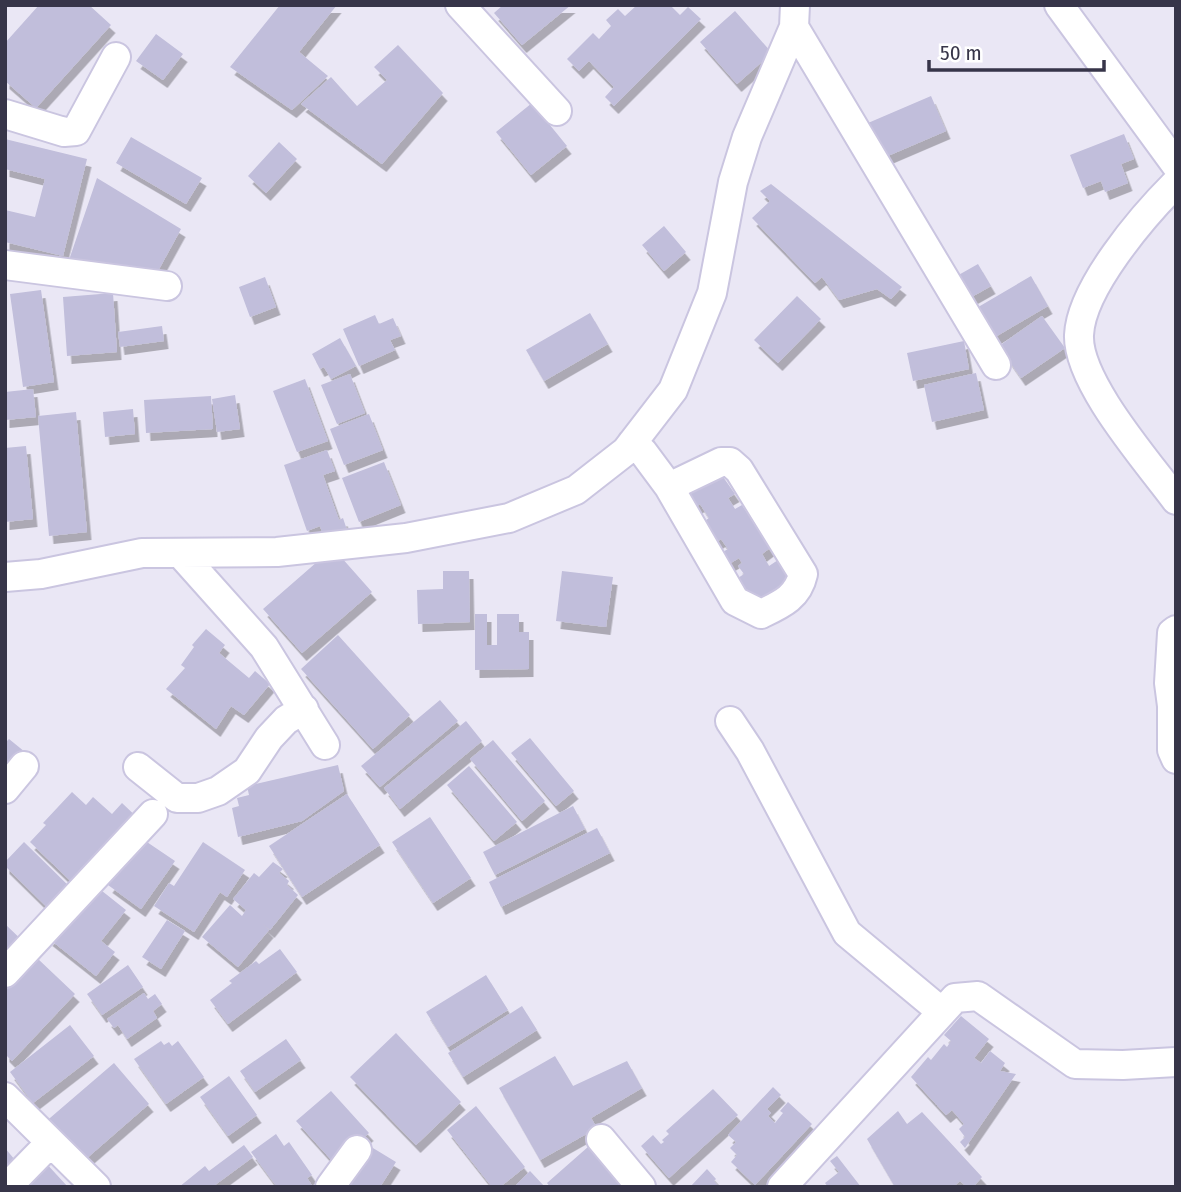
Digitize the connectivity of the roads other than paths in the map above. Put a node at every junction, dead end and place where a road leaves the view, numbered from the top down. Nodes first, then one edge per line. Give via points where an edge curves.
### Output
1 (460, 5) edge
2 (1059, 5) edge
3 (795, 16) edge
4 (116, 57) dead end
5 (557, 111) dead end
6 (5, 114) edge
7 (1176, 165) edge
8 (1176, 183) edge
9 (5, 265) edge
10 (167, 286) dead end
11 (996, 365) dead end
12 (632, 443) junction
13 (669, 487) junction
14 (1176, 500) edge
15 (180, 553) junction
16 (5, 577) edge
17 (1176, 631) edge
18 (304, 709) junction
19 (730, 721) dead end
20 (325, 745) dead end
21 (1176, 759) edge
22 (24, 766) dead end
23 (138, 767) dead end
24 (5, 789) edge
25 (153, 814) dead end
26 (5, 973) edge
27 (949, 1005) junction
28 (1176, 1062) edge
29 (5, 1097) edge
30 (601, 1139) dead end
31 (50, 1143) junction
32 (357, 1150) dead end
33 (90, 1185) edge
34 (7, 1187) edge
35 (330, 1187) edge
36 (641, 1187) edge
37 (782, 1187) edge

1 - 5 street
2 - 7 street
3 - 11 street
3 - 12 street via 733,182 712,293 673,390
4 - 6 street via 76,131 64,132
8 - 14 street via 1113,259 1084,309 1079,336 1093,384
9 - 10 street
12 - 13 street
12 - 15 street via 576,490 509,518 406,538 277,552
13 - 13 street via 735,601 761,614 787,601 800,587 803,574 730,462
15 - 16 street via 142,553
15 - 18 street via 264,647
17 - 21 street via 1172,633 1169,683
18 - 20 street
18 - 23 street via 269,738 247,771 218,791 198,798 177,799
19 - 27 street via 847,933
22 - 24 street
25 - 26 street
27 - 28 street via 978,996 1076,1064
27 - 37 street
29 - 31 street
30 - 36 street
31 - 33 street
31 - 34 street
32 - 35 street

